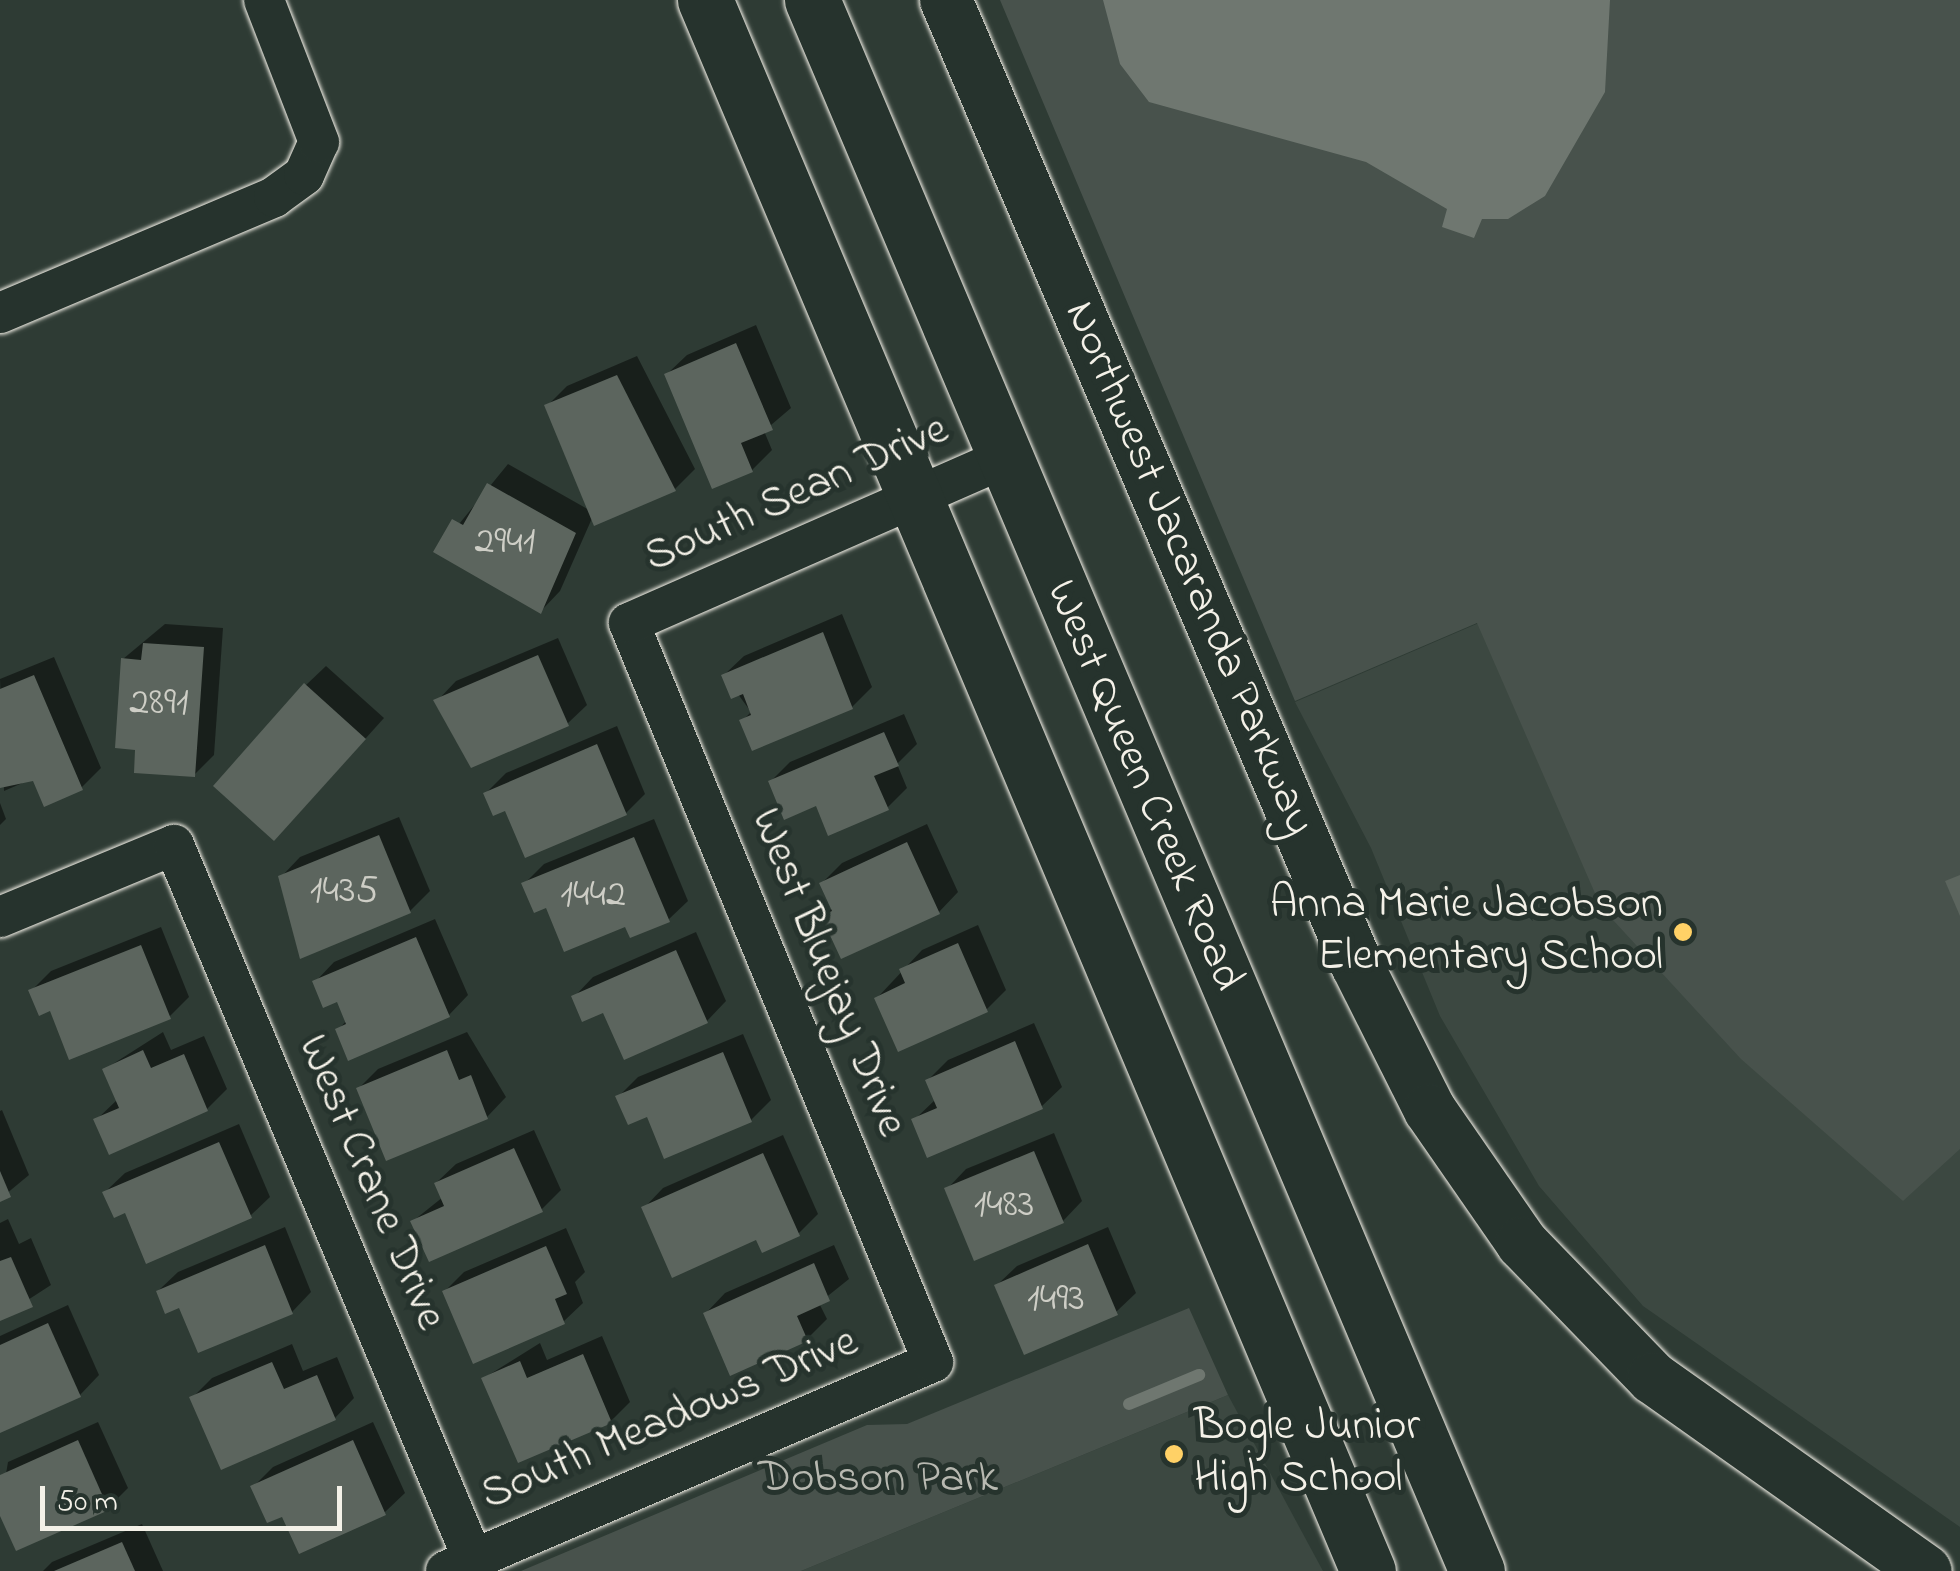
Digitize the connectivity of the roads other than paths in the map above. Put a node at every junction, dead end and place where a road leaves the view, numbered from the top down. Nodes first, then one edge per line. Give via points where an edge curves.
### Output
1 (264, 0) edge
2 (705, 0) edge
3 (812, 0) edge
4 (946, 0) edge
5 (2, 306) edge
6 (1004, 458) junction
7 (914, 497) junction
8 (629, 623) joint
9 (0, 917) edge
10 (933, 1362) joint
11 (459, 1565) edge
12 (1368, 1571) edge
13 (1477, 1571) edge
14 (1926, 1571) edge

1 - 5 street via 320,142 304,175 274,196
2 - 7 main road
3 - 6 main road, West Queen Creek Road
4 - 14 street, Northwest Jacaranda Parkway via 1357,965 1430,1110 1522,1242 1653,1378
6 - 7 street, South Sean Drive
6 - 13 main road, West Queen Creek Road
7 - 8 street, South Sean Drive
7 - 12 main road
8 - 10 street, West Bluejay Drive
9 - 11 street, West Crane Drive via 174,844
10 - 11 street, South Meadows Drive

